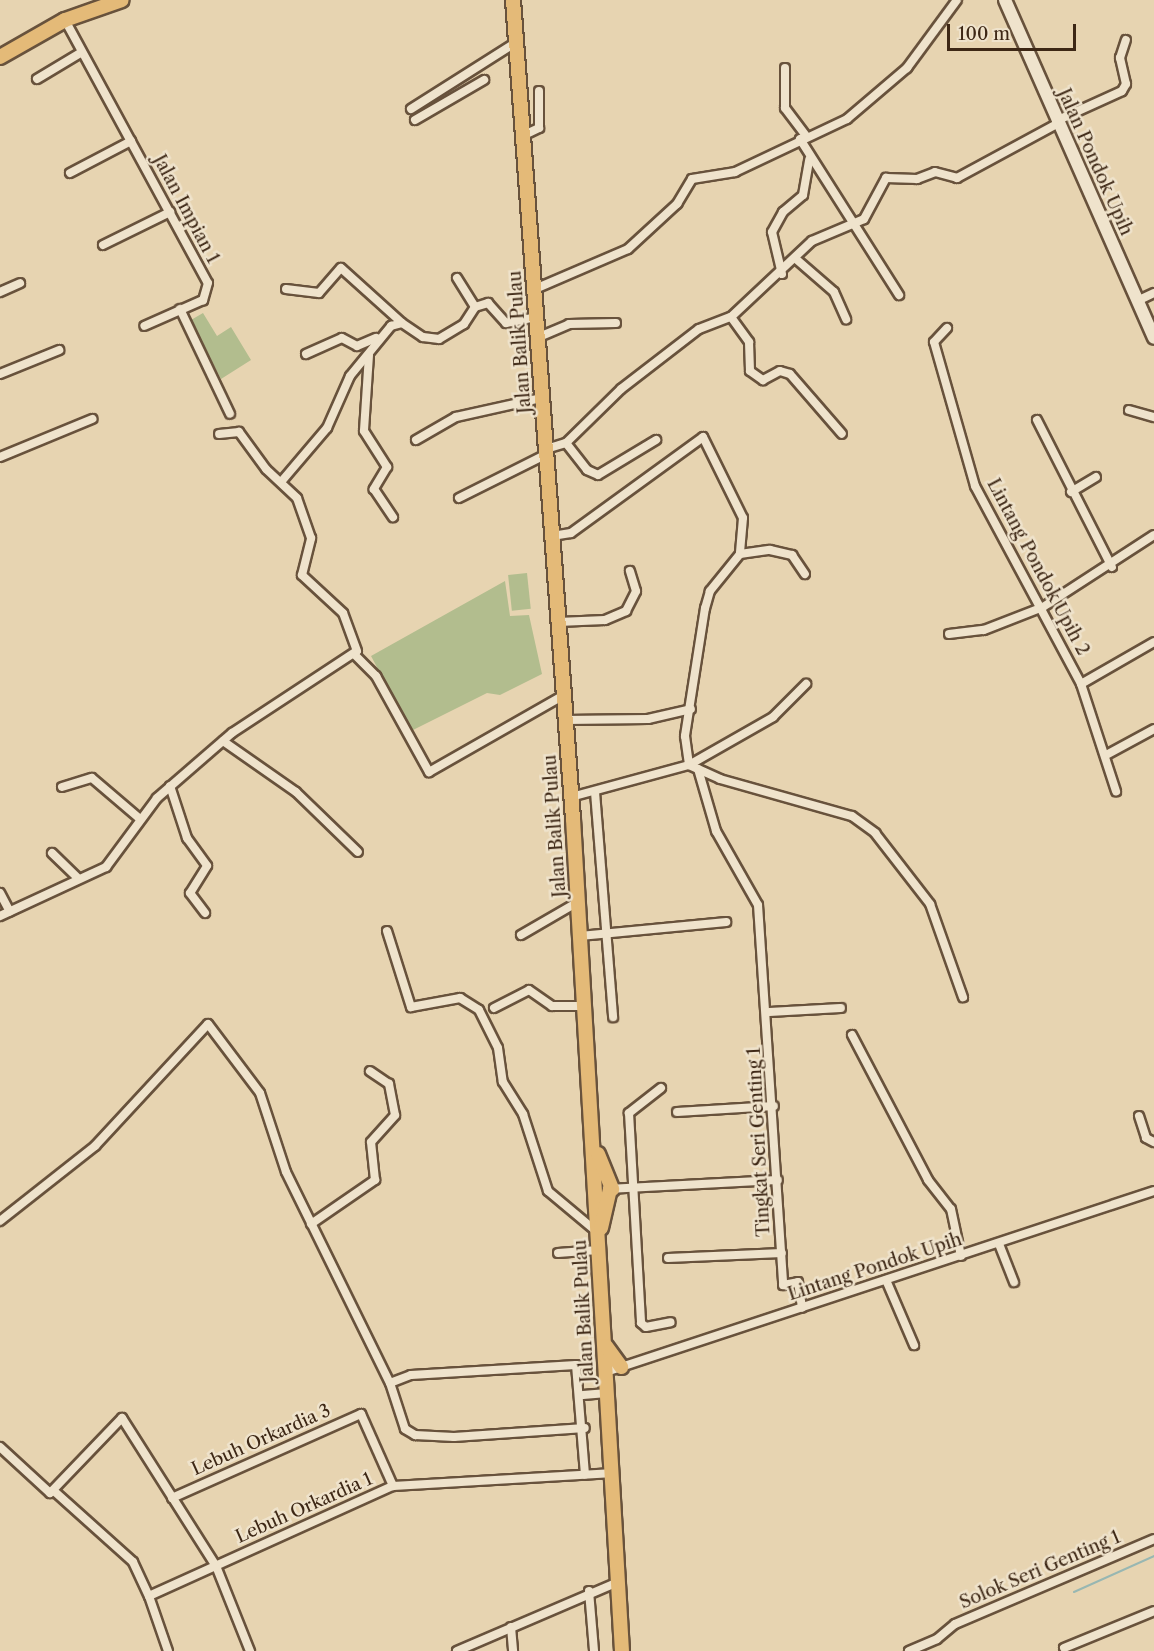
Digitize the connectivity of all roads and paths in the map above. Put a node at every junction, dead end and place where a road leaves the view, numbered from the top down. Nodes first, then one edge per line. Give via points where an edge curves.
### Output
1 (118, 0) edge
2 (513, 0) edge
3 (957, 0) edge
4 (1005, 0) edge
5 (65, 20) junction
6 (1126, 40) dead end
7 (515, 43) junction
8 (82, 52) junction
9 (0, 57) edge
10 (786, 68) dead end
11 (37, 79) dead end
12 (484, 80) dead end
13 (539, 91) dead end
14 (411, 110) dead end
15 (416, 120) dead end
16 (1056, 122) junction
17 (522, 136) junction
18 (803, 138) junction
19 (131, 141) junction
20 (809, 158) junction
21 (70, 173) dead end
22 (170, 212) junction
23 (850, 226) junction
24 (104, 245) dead end
25 (796, 259) junction
26 (782, 274) junction
27 (457, 278) dead end
28 (20, 283) dead end
29 (286, 289) dead end
30 (535, 289) junction
31 (0, 292) edge
32 (1154, 293) edge
33 (899, 296) dead end
34 (1137, 301) junction
35 (475, 307) junction
36 (180, 309) junction
37 (1149, 314) edge
38 (537, 317) junction
39 (731, 317) junction
40 (846, 319) dead end
41 (616, 322) dead end
42 (402, 323) junction
43 (144, 326) dead end
44 (947, 328) dead end
45 (539, 337) junction
46 (376, 338) junction
47 (1154, 338) edge
48 (59, 350) dead end
49 (306, 354) dead end
50 (369, 355) junction
51 (0, 374) edge
52 (543, 398) junction
53 (1129, 410) dead end
54 (230, 414) dead end
55 (1154, 417) edge
56 (92, 419) dead end
57 (1037, 420) dead end
58 (219, 434) dead end
59 (842, 434) dead end
60 (416, 440) dead end
61 (656, 440) dead end
62 (566, 443) junction
63 (546, 452) junction
64 (0, 457) edge
65 (1096, 477) dead end
66 (281, 482) junction
67 (1071, 492) junction
68 (459, 498) dead end
69 (393, 517) dead end
70 (1154, 535) edge
71 (552, 536) junction
72 (740, 554) junction
73 (1112, 567) junction
74 (630, 571) dead end
75 (805, 574) dead end
76 (1042, 607) junction
77 (558, 622) junction
78 (949, 634) dead end
79 (1154, 642) edge
80 (355, 655) junction
81 (806, 684) dead end
82 (1081, 684) junction
83 (564, 695) junction
84 (692, 709) junction
85 (565, 720) junction
86 (1154, 729) edge
87 (222, 741) junction
88 (1108, 754) junction
89 (688, 765) junction
90 (698, 769) junction
91 (170, 786) junction
92 (62, 787) dead end
93 (1116, 791) dead end
94 (595, 792) junction
95 (571, 797) junction
96 (139, 818) junction
97 (358, 852) dead end
98 (52, 853) dead end
99 (77, 877) junction
100 (0, 893) edge
101 (578, 902) junction
102 (10, 912) junction
103 (205, 913) dead end
104 (0, 916) edge
105 (726, 922) dead end
106 (387, 931) dead end
107 (607, 934) junction
108 (521, 935) dead end
109 (580, 936) junction
110 (963, 997) dead end
111 (584, 1006) junction
112 (494, 1008) dead end
113 (841, 1008) dead end
114 (769, 1012) junction
115 (613, 1017) dead end
116 (852, 1035) dead end
117 (370, 1071) dead end
118 (661, 1088) dead end
119 (774, 1106) junction
120 (677, 1112) dead end
121 (1139, 1116) dead end
122 (592, 1135) junction
123 (1154, 1142) edge
124 (778, 1180) junction
125 (634, 1188) junction
126 (611, 1189) junction
127 (595, 1190) junction
128 (1154, 1191) edge
129 (0, 1221) edge
130 (311, 1224) junction
131 (598, 1242) junction
132 (999, 1244) junction
133 (558, 1253) dead end
134 (782, 1253) junction
135 (961, 1256) junction
136 (668, 1258) dead end
137 (886, 1280) junction
138 (1014, 1282) dead end
139 (802, 1308) junction
140 (671, 1322) dead end
141 (605, 1344) junction
142 (914, 1345) dead end
143 (621, 1367) junction
144 (606, 1372) junction
145 (390, 1383) junction
146 (607, 1393) junction
147 (583, 1395) junction
148 (585, 1428) junction
149 (0, 1447) edge
150 (610, 1473) junction
151 (585, 1475) junction
152 (393, 1486) junction
153 (53, 1491) junction
154 (172, 1498) junction
155 (1154, 1539) edge
156 (216, 1566) junction
157 (616, 1583) junction
158 (590, 1591) junction
159 (149, 1596) junction
160 (1154, 1611) edge
161 (511, 1627) junction
162 (1064, 1648) dead end
163 (168, 1651) edge
164 (250, 1651) edge
165 (457, 1651) edge
166 (513, 1651) edge
167 (594, 1651) edge
168 (622, 1651) edge
169 (909, 1651) edge

1 - 5 main road
2 - 7 main road, Jalan Balik Pulau
3 - 18 street via 878,96 847,119
4 - 16 main road, Jalan Pondok Upih
5 - 8 street, Jalan Impian 1
5 - 9 main road
6 - 16 street via 1120,58 1126,84 1122,91
7 - 14 street
7 - 17 main road, Jalan Balik Pulau
8 - 11 street
8 - 19 street, Jalan Impian 1
10 - 18 street via 785,108
12 - 15 street
13 - 17 street via 539,128
16 - 23 street via 957,178 935,172 917,179 892,175 877,190 864,219
16 - 34 main road, Jalan Pondok Upih
17 - 30 main road, Jalan Balik Pulau
18 - 20 street
18 - 30 street via 735,172 692,179 677,204 628,249
19 - 21 street, Jalan Impian 1
19 - 22 street, Jalan Impian 1
20 - 23 street
20 - 26 street via 803,195 783,212 772,232
22 - 24 street
22 - 36 street, Jalan Impian 1 via 208,283 203,300
23 - 25 street via 812,241
23 - 33 street
25 - 26 street
25 - 40 street via 834,292
26 - 39 street
27 - 35 street
28 - 31 street
29 - 42 street via 319,293 342,268
30 - 38 main road, Jalan Balik Pulau
32 - 34 street
34 - 37 main road, Jalan Pondok Upih
35 - 38 street via 488,303 506,323
35 - 42 street via 464,324 439,339 423,337
36 - 43 street, Jalan Impian 1
36 - 54 street
37 - 47 main road, Jalan Pondok Upih
38 - 45 main road, Jalan Balik Pulau
39 - 59 street via 749,342 750,371 763,380 780,371 790,374
39 - 62 street via 690,336 621,389
41 - 45 street via 569,324
42 - 46 street
44 - 76 street, Lintang Pondok Upih 2 via 934,342 966,459 981,500
45 - 52 main road, Jalan Balik Pulau
46 - 49 street via 357,346 342,338
46 - 50 street
48 - 51 street
50 - 66 street via 350,376 327,428
50 - 69 street via 365,435 387,467 374,489
52 - 60 street via 456,417
52 - 63 main road, Jalan Balik Pulau
53 - 55 street
56 - 64 street
57 - 67 street
58 - 66 street via 239,432
61 - 62 street via 598,475 587,470
62 - 63 street
63 - 68 street
63 - 71 main road, Jalan Balik Pulau
65 - 67 street
66 - 80 street via 297,498 311,538 302,575 351,625 358,645
67 - 73 street
70 - 73 street
71 - 72 street via 571,533 701,436 742,513
71 - 77 main road, Jalan Balik Pulau
72 - 75 street via 792,555
72 - 84 street via 710,591 695,657
73 - 76 street
74 - 77 street via 636,591 626,611 605,620
76 - 78 street via 984,630
76 - 82 street, Lintang Pondok Upih 2
77 - 83 main road, Jalan Balik Pulau
79 - 82 street
80 - 83 street via 376,676 429,772
80 - 87 street
81 - 89 street via 773,717
82 - 88 street, Lintang Pondok Upih 2
83 - 85 main road, Jalan Balik Pulau
84 - 85 street via 648,718
84 - 89 street via 685,736
85 - 95 main road, Jalan Balik Pulau
86 - 88 street
87 - 91 street
87 - 97 street via 296,792
88 - 93 street, Lintang Pondok Upih 2
89 - 90 street
89 - 94 street
90 - 110 street via 865,824 930,904
90 - 114 street, Tingkat Seri Genting 1 via 716,831 758,904
91 - 96 street
91 - 103 street via 187,838 207,866 190,893
92 - 96 street via 92,778
94 - 95 street
94 - 107 street
95 - 101 main road, Jalan Balik Pulau
96 - 99 street via 111,864
98 - 99 street
99 - 102 street
100 - 102 street
101 - 108 street
101 - 109 main road, Jalan Balik Pulau
102 - 104 street
105 - 107 street
106 - 131 street via 413,1010 460,998 479,1010 498,1047 503,1082 522,1114 548,1191
107 - 109 street
107 - 115 street
109 - 111 main road, Jalan Balik Pulau
111 - 112 street via 552,1006 530,990
111 - 122 main road, Jalan Balik Pulau
113 - 114 street
114 - 119 street, Tingkat Seri Genting 1
116 - 135 street via 928,1180 951,1209
117 - 130 street via 389,1084 395,1115 371,1142 375,1180
118 - 125 street via 629,1113
119 - 120 street
119 - 124 street, Tingkat Seri Genting 1
121 - 123 street via 1146,1138
122 - 126 main road
122 - 127 main road, Jalan Balik Pulau
124 - 125 street
124 - 134 street, Tingkat Seri Genting 1
125 - 126 street
125 - 140 street via 641,1323 646,1327
126 - 127 street
126 - 131 main road
127 - 131 main road, Jalan Balik Pulau
128 - 132 street, Lintang Pondok Upih
129 - 130 street via 95,1146 206,1024 260,1093
130 - 145 street
131 - 133 street
131 - 141 main road, Jalan Balik Pulau
132 - 135 street, Lintang Pondok Upih
132 - 138 street
134 - 136 street
134 - 139 street, Tingkat Seri Genting 1 via 783,1285 798,1282
135 - 137 street, Lintang Pondok Upih
137 - 139 street, Lintang Pondok Upih
137 - 142 street
139 - 143 street, Lintang Pondok Upih
141 - 143 main road
141 - 144 main road, Jalan Balik Pulau
143 - 144 street, Lintang Pondok Upih
144 - 146 main road, Jalan Balik Pulau
145 - 147 street via 411,1375 576,1365
145 - 148 street via 400,1421 415,1435
146 - 147 street
146 - 150 main road, Jalan Balik Pulau
147 - 148 street
148 - 151 street
149 - 153 street via 44,1492
150 - 151 street, Lebuh Orkardia 1
150 - 157 main road, Jalan Balik Pulau
151 - 152 street, Lebuh Orkardia 1
152 - 154 street, Lebuh Orkardia 3 via 363,1414
152 - 156 street, Lebuh Orkardia 1
153 - 154 street via 122,1418
153 - 159 street via 133,1562
154 - 156 street
155 - 169 street, Solok Seri Genting 1 via 955,1624 937,1639
156 - 159 street, Lebuh Orkardia 1
156 - 164 street
157 - 158 street
157 - 168 main road, Jalan Balik Pulau
158 - 161 street
158 - 167 street
159 - 163 street
160 - 162 street
161 - 165 street
161 - 166 street

